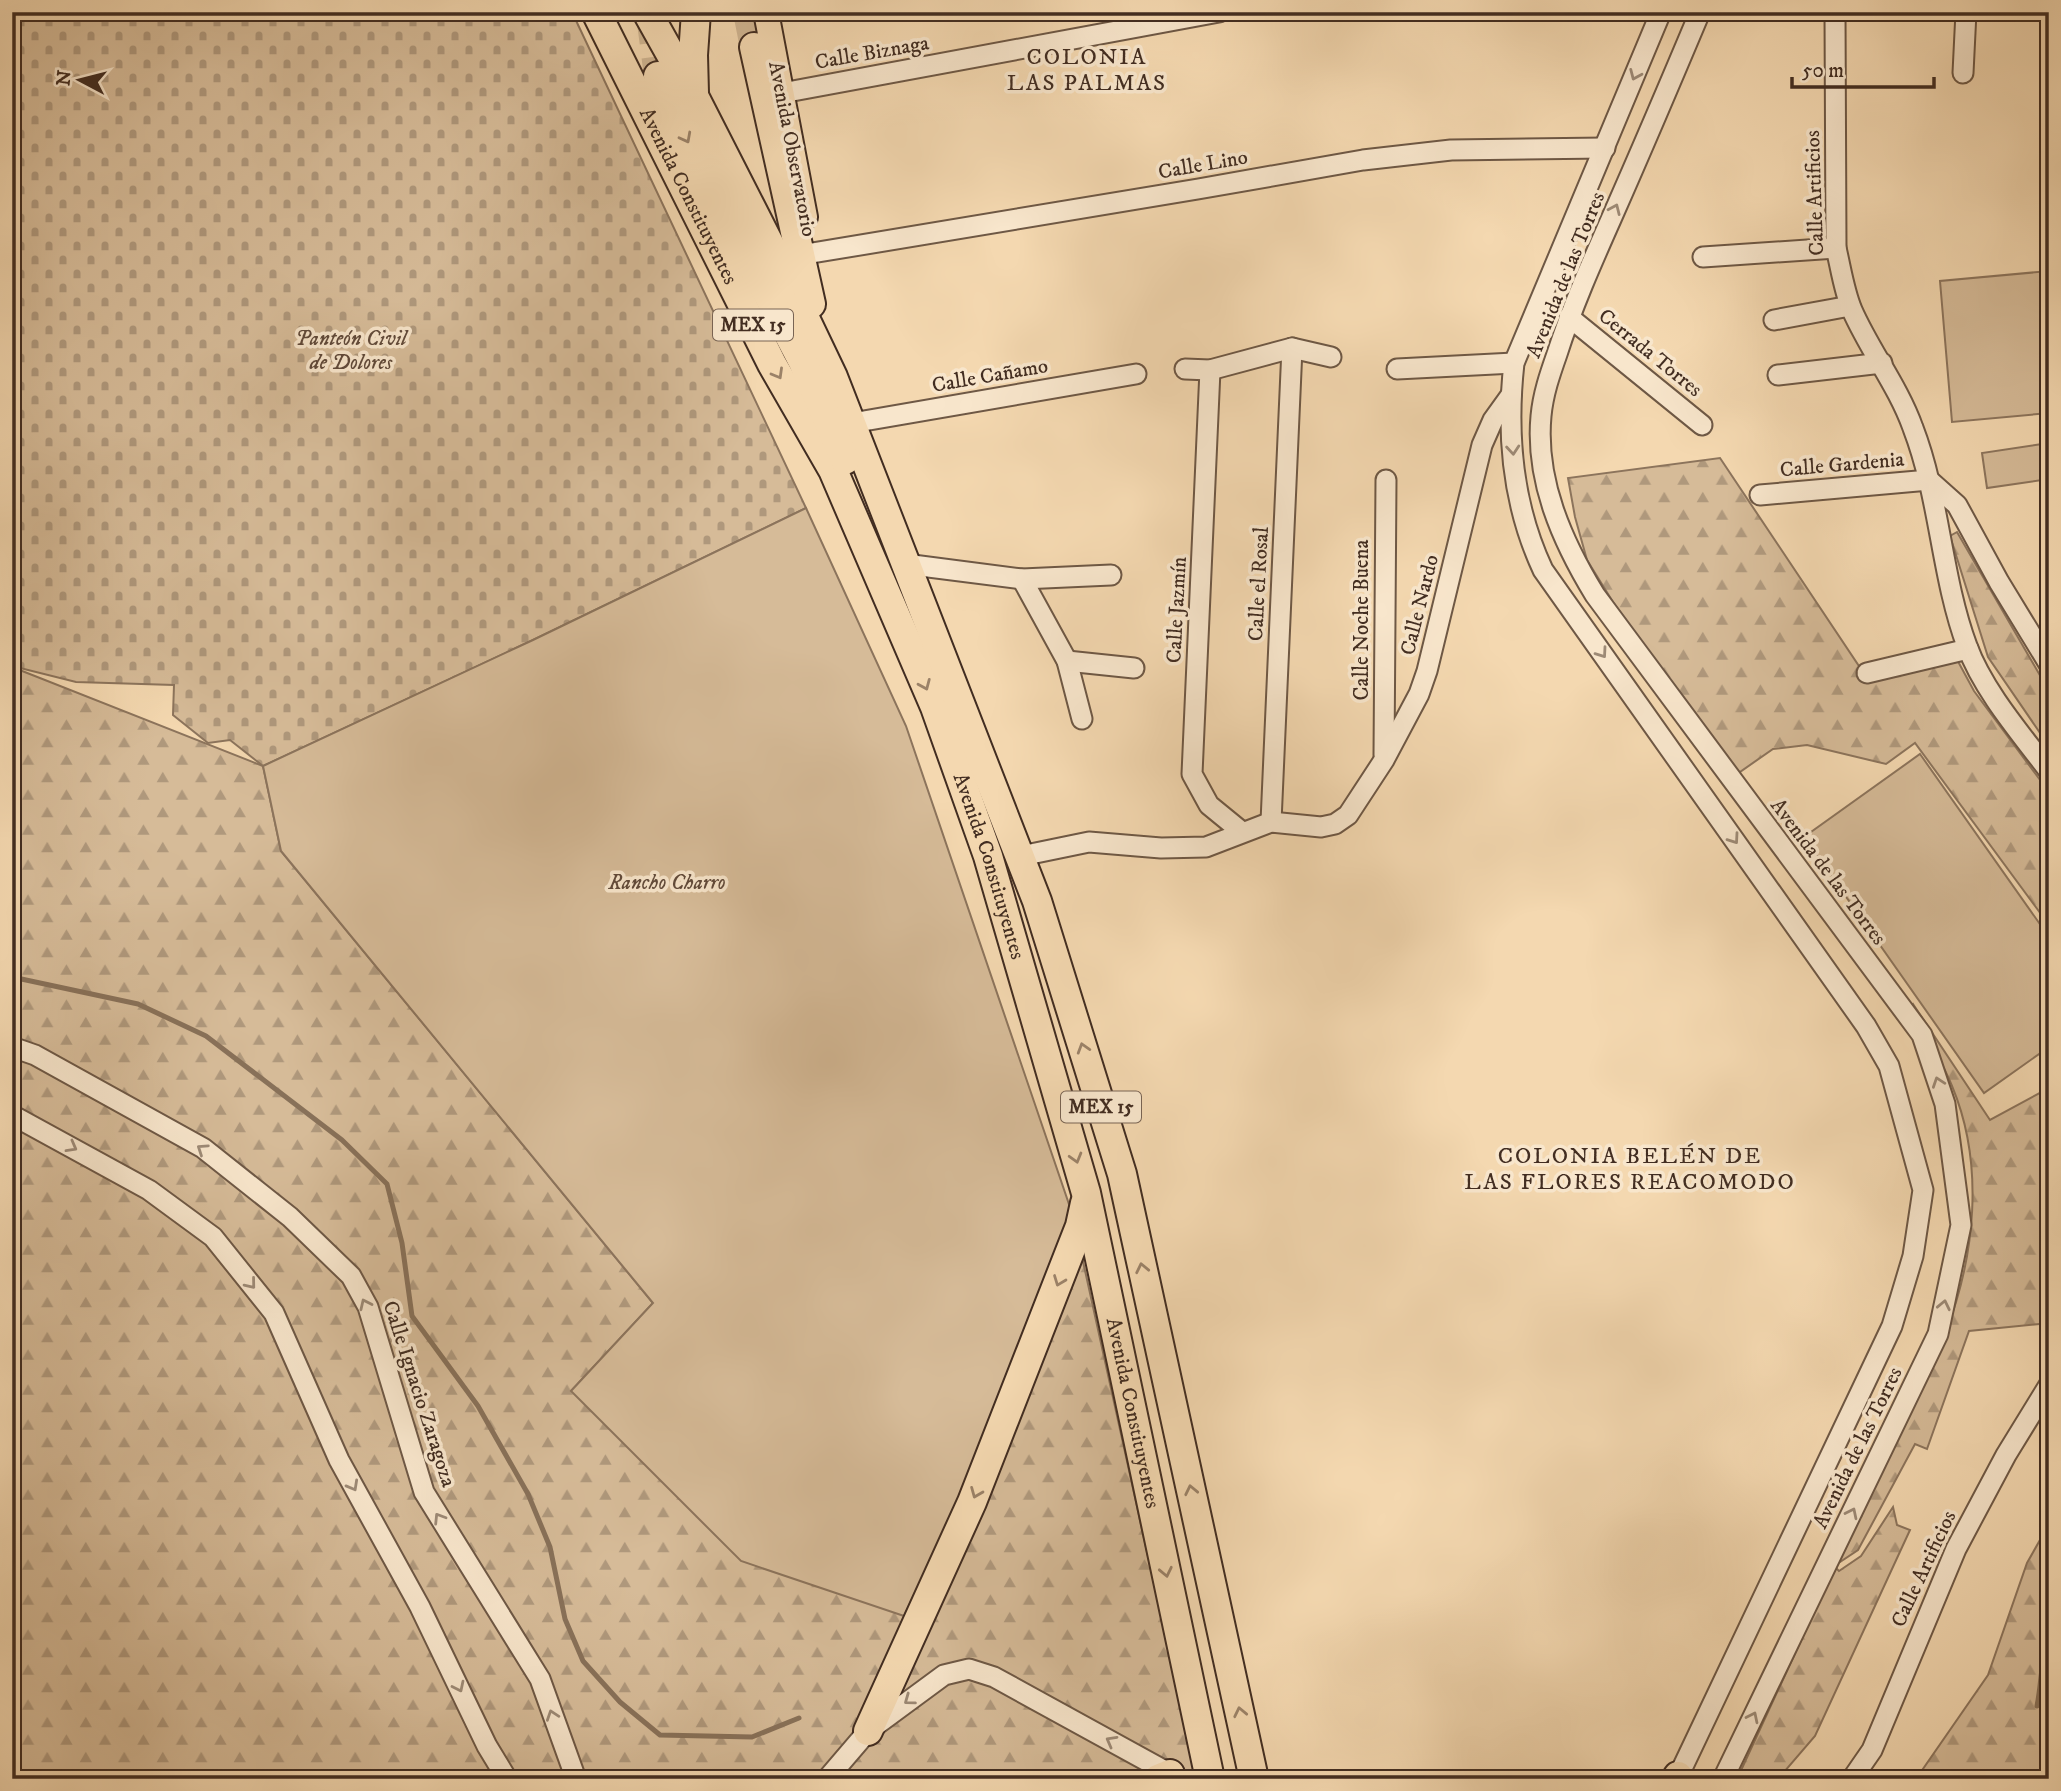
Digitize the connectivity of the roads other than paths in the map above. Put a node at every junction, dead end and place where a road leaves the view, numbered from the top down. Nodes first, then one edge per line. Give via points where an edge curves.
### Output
1 (596, 12) edge
2 (647, 12) edge
3 (696, 12) edge
4 (766, 12) edge
5 (1219, 12) edge
6 (1661, 12) edge
7 (1700, 12) edge
8 (1835, 12) edge
9 (1966, 12) edge
10 (754, 47) tunnel mouth
11 (1963, 73) dead end
12 (658, 76) tunnel mouth
13 (782, 93) junction
14 (694, 96) junction
15 (1605, 148) junction
16 (1572, 224) junction
17 (1601, 241) junction
18 (1836, 248) junction
19 (812, 253) junction
20 (1703, 257) dead end
21 (805, 286) junction
22 (1850, 306) junction
23 (1569, 317) junction
24 (1774, 320) dead end
25 (1292, 348) junction
26 (1331, 357) dead end
27 (1514, 363) junction
28 (1882, 363) junction
29 (1185, 369) dead end
30 (1397, 369) dead end
31 (1210, 370) junction
32 (1136, 374) dead end
33 (1779, 375) dead end
34 (833, 377) junction
35 (1511, 395) junction
36 (852, 423) junction
37 (1702, 425) dead end
38 (1385, 480) dead end
39 (1929, 480) junction
40 (1760, 495) dead end
41 (905, 564) junction
42 (1111, 575) dead end
43 (1022, 579) junction
44 (899, 622) junction
45 (1968, 649) junction
46 (2047, 660) edge
47 (1066, 661) junction
48 (1134, 668) dead end
49 (1867, 673) dead end
50 (1082, 719) dead end
51 (1384, 760) junction
52 (2049, 771) edge
53 (1735, 786) junction
54 (1710, 806) junction
55 (1270, 822) junction
56 (1242, 832) junction
57 (1021, 856) junction
58 (12, 1046) edge
59 (12, 1115) edge
60 (1086, 1193) junction
61 (2049, 1385) edge
62 (867, 1731) junction
63 (1169, 1777) edge
64 (1677, 1778) edge
65 (1856, 1778) edge
66 (507, 1779) edge
67 (576, 1779) edge
68 (828, 1779) edge
69 (1210, 1779) edge
70 (1254, 1779) edge
71 (1723, 1779) edge

1 -> 44 highway, Avenida Constituyentes / MEX 15 via 772,365 833,470
2 - 14 highway, Avenida Constituyentes / MEX 15
3 - 14 highway
4 - 13 main road, Avenida Observatorio
5 - 13 street, Calle Biznaga
6 -> 15 street, Avenida de las Torres
17 -> 7 street, Avenida de las Torres
8 - 18 street, Calle Artificios
9 - 11 street
10 - 21 highway
12 -> 44 highway via 667,102 803,362 846,461
13 - 19 main road, Avenida Observatorio
14 - 34 highway, Avenida Constituyentes / MEX 15
15 - 16 street, Avenida de las Torres
15 - 19 street, Calle Lino via 1451,150 1387,157
16 - 17 street
16 - 27 street, Avenida de las Torres
17 - 23 street, Avenida de las Torres
18 - 20 street
18 - 22 street, Calle Artificios
19 - 21 main road, Avenida Observatorio
21 - 34 highway
22 - 24 street
22 - 28 street, Calle Artificios
23 - 37 street, Cerrada Torres
23 - 53 street, Avenida de las Torres via 1541,416 1546,484 1557,522 1595,595
25 - 26 street
25 - 31 street
25 - 55 street, Calle el Rosal
27 - 30 street
27 - 35 street, Avenida de las Torres
28 - 33 street
28 - 39 street, Calle Artificios via 1914,430
29 - 31 street
31 - 56 street, Calle Jazmín via 1192,774 1209,805
32 - 36 street, Calle Cañamo
34 - 36 highway, Avenida Constituyentes / MEX 15
35 - 51 street, Calle Nardo via 1482,445 1423,683
35 -> 54 street, Avenida de las Torres via 1518,500 1543,570
36 - 41 highway, Avenida Constituyentes / MEX 15
38 - 51 street, Calle Noche Buena
39 - 40 street, Calle Gardenia
39 - 45 street, Calle Artificios
39 - 46 street via 1957,505
41 - 43 street
41 - 57 highway, Avenida Constituyentes / MEX 15
42 - 43 street
43 - 47 street
44 -> 60 highway, Avenida Constituyentes / MEX 15 via 988,856
45 - 49 street
45 - 52 street, Calle Artificios via 1998,704
47 - 48 street
47 - 50 street
51 - 55 street, Calle Nardo via 1348,814 1335,824
53 - 54 street
71 -> 53 street, Avenida de las Torres via 1938,1334 1961,1225 1945,1104 1922,1035
54 -> 64 street, Avenida de las Torres via 1866,1026 1889,1066 1923,1190 1913,1255 1892,1326
55 - 56 street
56 - 57 street via 1206,847 1089,842
70 -> 57 highway, Avenida Constituyentes / MEX 15 via 1122,1174
67 -> 58 street, Calle Ignacio Zaragoza via 540,1679 424,1492 368,1307 351,1276 290,1217 203,1148
59 -> 66 street via 149,1190 213,1237 274,1313 339,1460
60 -> 62 highway via 1080,1226 972,1502
60 -> 69 highway, Avenida Constituyentes / MEX 15
61 - 65 street, Calle Artificios via 1956,1549
63 -> 62 street via 994,1677 968,1670 944,1675
62 - 68 street

